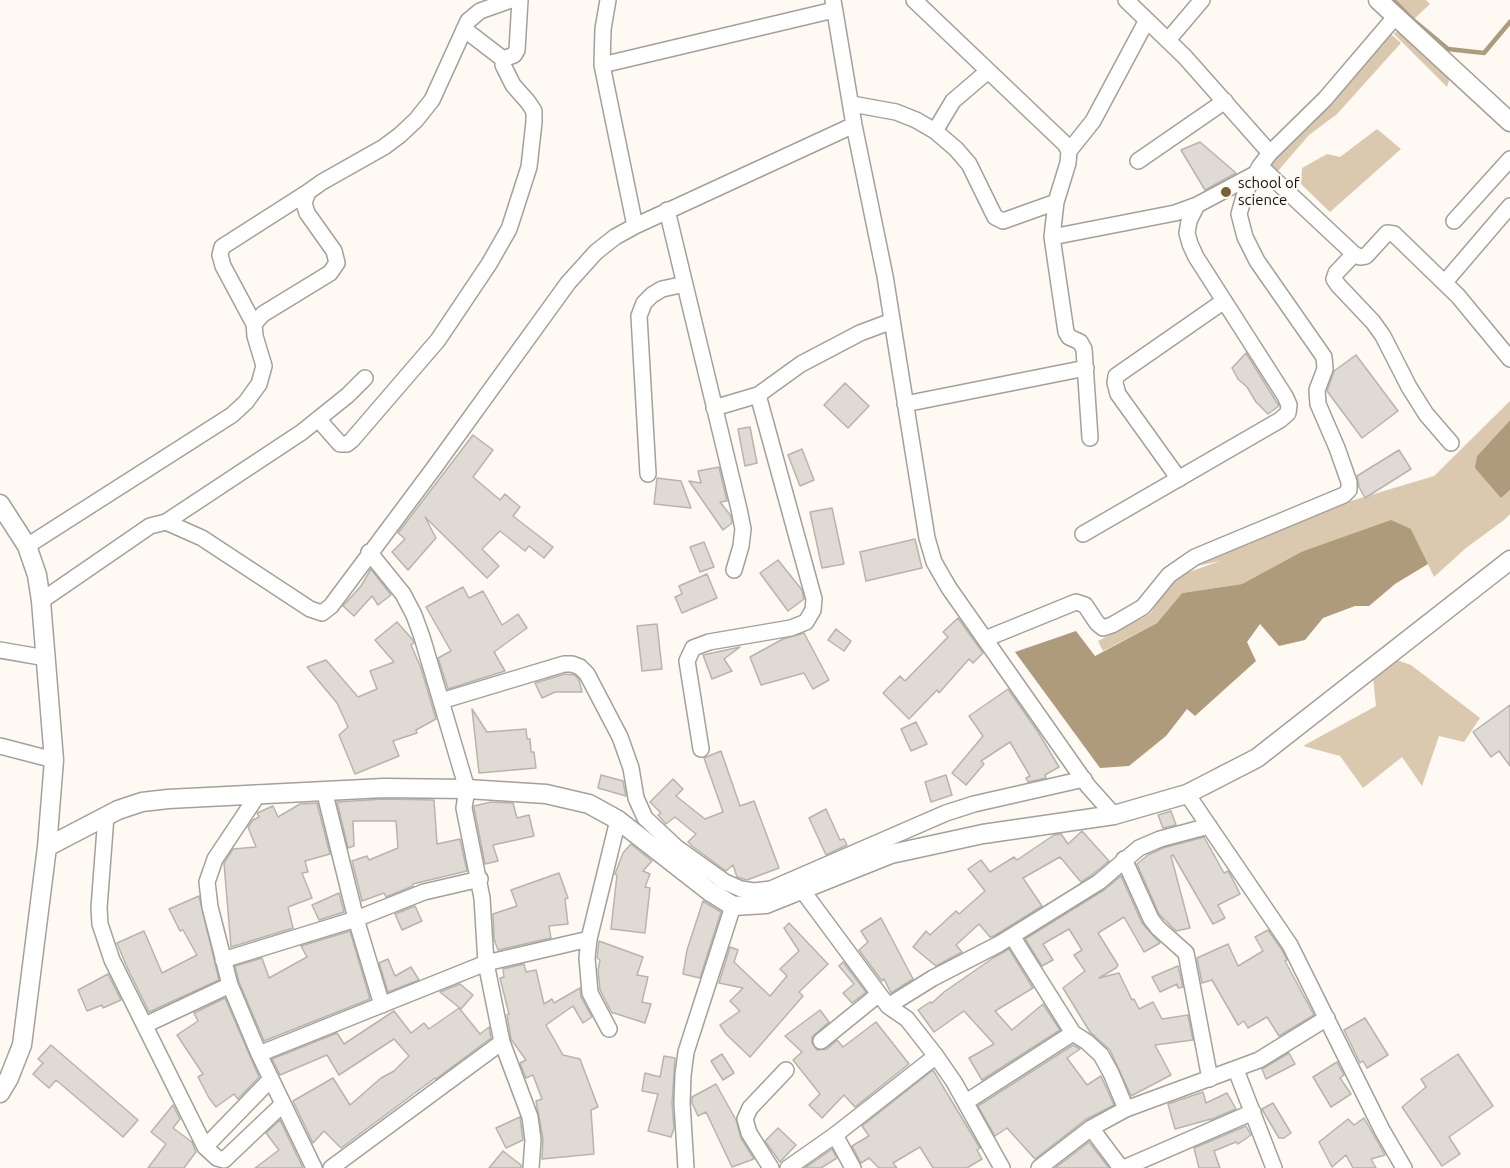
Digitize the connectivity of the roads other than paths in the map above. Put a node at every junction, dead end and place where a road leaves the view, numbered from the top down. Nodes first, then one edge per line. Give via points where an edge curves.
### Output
1 (511, 0) edge
2 (520, 0) edge
3 (608, 0) edge
4 (914, 0) edge
5 (1126, 0) edge
6 (1202, 0) edge
7 (1378, 0) edge
8 (834, 5) edge
9 (1395, 17) junction
10 (1148, 20) junction
11 (464, 29) junction
12 (1168, 40) junction
13 (503, 59) junction
14 (602, 65) junction
15 (988, 71) junction
16 (1225, 101) junction
17 (852, 104) junction
18 (1510, 122) edge
19 (854, 125) junction
20 (935, 131) junction
21 (1069, 151) junction
22 (1270, 153) junction
23 (1510, 159) edge
24 (1138, 160) dead end
25 (1257, 170) junction
26 (308, 192) junction
27 (1056, 202) junction
28 (1197, 205) junction
29 (1510, 206) edge
30 (667, 210) junction
31 (1454, 221) dead end
32 (635, 226) junction
33 (1052, 237) junction
34 (1354, 254) junction
35 (1445, 282) junction
36 (684, 284) junction
37 (1224, 301) junction
38 (892, 321) junction
39 (254, 324) junction
40 (1510, 359) edge
41 (1086, 368) junction
42 (365, 378) dead end
43 (758, 395) junction
44 (905, 404) junction
45 (714, 408) junction
46 (318, 419) junction
47 (1090, 438) dead end
48 (1451, 443) dead end
49 (648, 474) dead end
50 (1179, 479) junction
51 (0, 504) edge
52 (166, 522) junction
53 (1083, 534) dead end
54 (27, 546) junction
55 (369, 552) junction
56 (1510, 560) edge
57 (734, 570) dead end
58 (41, 601) junction
59 (985, 639) junction
60 (0, 650) edge
61 (46, 658) junction
62 (441, 701) junction
63 (0, 746) edge
64 (701, 748) dead end
65 (54, 760) junction
66 (1083, 779) junction
67 (467, 789) junction
68 (324, 790) junction
69 (259, 793) junction
70 (1188, 794) junction
71 (1114, 815) junction
72 (106, 816) junction
73 (618, 820) junction
74 (1209, 826) junction
75 (47, 847) junction
76 (1124, 859) junction
77 (480, 879) junction
78 (802, 890) junction
79 (733, 906) junction
80 (356, 919) junction
81 (1012, 936) junction
82 (589, 939) junction
83 (223, 960) junction
84 (486, 963) junction
85 (230, 985) junction
86 (883, 1000) junction
87 (382, 1005) junction
88 (1327, 1018) junction
89 (145, 1025) junction
90 (609, 1029) dead end
91 (1073, 1033) junction
92 (820, 1041) dead end
93 (502, 1042) junction
94 (259, 1054) junction
95 (936, 1056) junction
96 (786, 1070) dead end
97 (1236, 1070) junction
98 (271, 1079) junction
99 (1209, 1079) junction
100 (0, 1093) edge
101 (966, 1102) junction
102 (282, 1104) junction
103 (1126, 1109) junction
104 (1252, 1112) junction
105 (1091, 1128) junction
106 (835, 1135) junction
107 (206, 1147) junction
108 (314, 1168) edge
109 (331, 1168) edge
110 (531, 1168) edge
111 (686, 1168) edge
112 (771, 1168) edge
113 (788, 1168) edge
114 (853, 1168) edge
115 (1002, 1168) edge
116 (1039, 1168) edge
117 (1122, 1168) edge
118 (1274, 1168) edge
119 (1404, 1168) edge

1 - 11 street via 480,11
2 - 13 street via 517,50
3 - 14 street
4 - 15 street
5 - 10 street
6 - 12 street
7 - 9 street
8 - 14 street
8 - 17 street
9 - 18 street
9 - 22 street via 1325,99
10 - 12 street
10 - 21 street via 1093,121
11 - 13 street
11 - 26 street via 432,100 416,120 384,147
12 - 16 street
13 - 46 street via 513,85 534,111 529,167 509,228 438,340 352,440 340,444
14 - 32 street
15 - 20 street via 953,101
15 - 21 street
16 - 22 street
16 - 24 street
17 - 19 street
17 - 20 street via 896,112
19 - 30 street
19 - 38 street
20 - 27 street via 969,164 994,217 1003,221
21 - 27 street
22 - 25 street
23 - 31 street
25 - 28 street
25 - 34 street
25 - 59 street via 1245,193 1239,214 1241,225 1257,261 1324,357 1318,404 1349,489 1344,495 1195,558 1169,575 1143,607 1112,625 1103,628 1085,605 1076,602
26 - 39 street via 304,203 307,213 338,263 330,273 263,314
26 - 39 street via 222,247 223,266
27 - 33 street
28 - 33 street via 1139,221
28 - 37 street via 1189,221 1190,244
29 - 35 street
30 - 32 street
30 - 36 street
32 - 55 street via 596,252 568,283
33 - 41 street via 1066,332 1084,349
34 - 35 street via 1366,256 1387,233 1394,234
34 - 48 street via 1334,279 1383,336 1426,414
35 - 40 street
36 - 45 street
36 - 49 street via 652,295 639,316
37 - 50 street via 1116,376 1118,394
37 - 50 street via 1285,396 1288,413
38 - 43 street via 801,364
38 - 44 street
39 - 54 street via 264,366 259,384 246,402
41 - 44 street
41 - 47 street
42 - 46 street
43 - 45 street
43 - 64 street via 814,599 813,610 806,622 790,628 693,648 687,662
44 - 59 street via 934,562
45 - 57 street via 742,529
46 - 52 street
50 - 53 street
51 - 54 street
52 - 55 street via 202,538 322,613
52 - 58 street via 150,526
54 - 58 street
55 - 62 street via 403,594 414,615
56 - 70 street via 1257,758
58 - 61 street
59 - 66 street
60 - 61 street
61 - 65 street
62 - 66 street via 564,664 580,667 620,737 645,818 676,847 725,882 754,891 771,889 946,813
62 - 67 street
63 - 65 street
65 - 75 street
66 - 71 street
67 - 68 street
67 - 73 street via 546,794 589,804
67 - 77 street via 466,825
68 - 69 street
68 - 80 street
69 - 72 street via 142,802
69 - 83 street via 215,859 207,882
70 - 71 street
70 - 74 street
71 - 78 street via 983,834 891,854
72 - 75 street
72 - 89 street via 100,924 112,960
73 - 79 street
73 - 82 street
74 - 76 street via 1160,839
74 - 88 street via 1290,945
75 - 100 street via 22,1045
76 - 81 street via 1099,882
76 - 99 street via 1151,919 1186,952
77 - 80 street via 424,892
77 - 84 street
78 - 79 street via 766,904
78 - 86 street
79 - 111 street via 686,1052 682,1075
80 - 83 street
80 - 87 street
81 - 86 street
81 - 91 street
82 - 84 street
82 - 90 street via 591,993
83 - 85 street
84 - 87 street
84 - 93 street
85 - 89 street
85 - 94 street
86 - 92 street
86 - 95 street via 907,1018
87 - 94 street
88 - 97 street
88 - 119 street
89 - 107 street
91 - 101 street
91 - 103 street via 1101,1055
93 - 109 street
93 - 110 street via 530,1117
94 - 98 street
95 - 101 street
95 - 106 street
96 - 112 street via 750,1108 745,1119 749,1133
97 - 99 street
97 - 104 street
98 - 102 street
98 - 107 street
99 - 103 street
101 - 115 street
102 - 107 street via 224,1160
102 - 108 street
103 - 105 street
104 - 117 street
104 - 118 street
105 - 116 street
105 - 117 street
106 - 113 street
106 - 114 street

